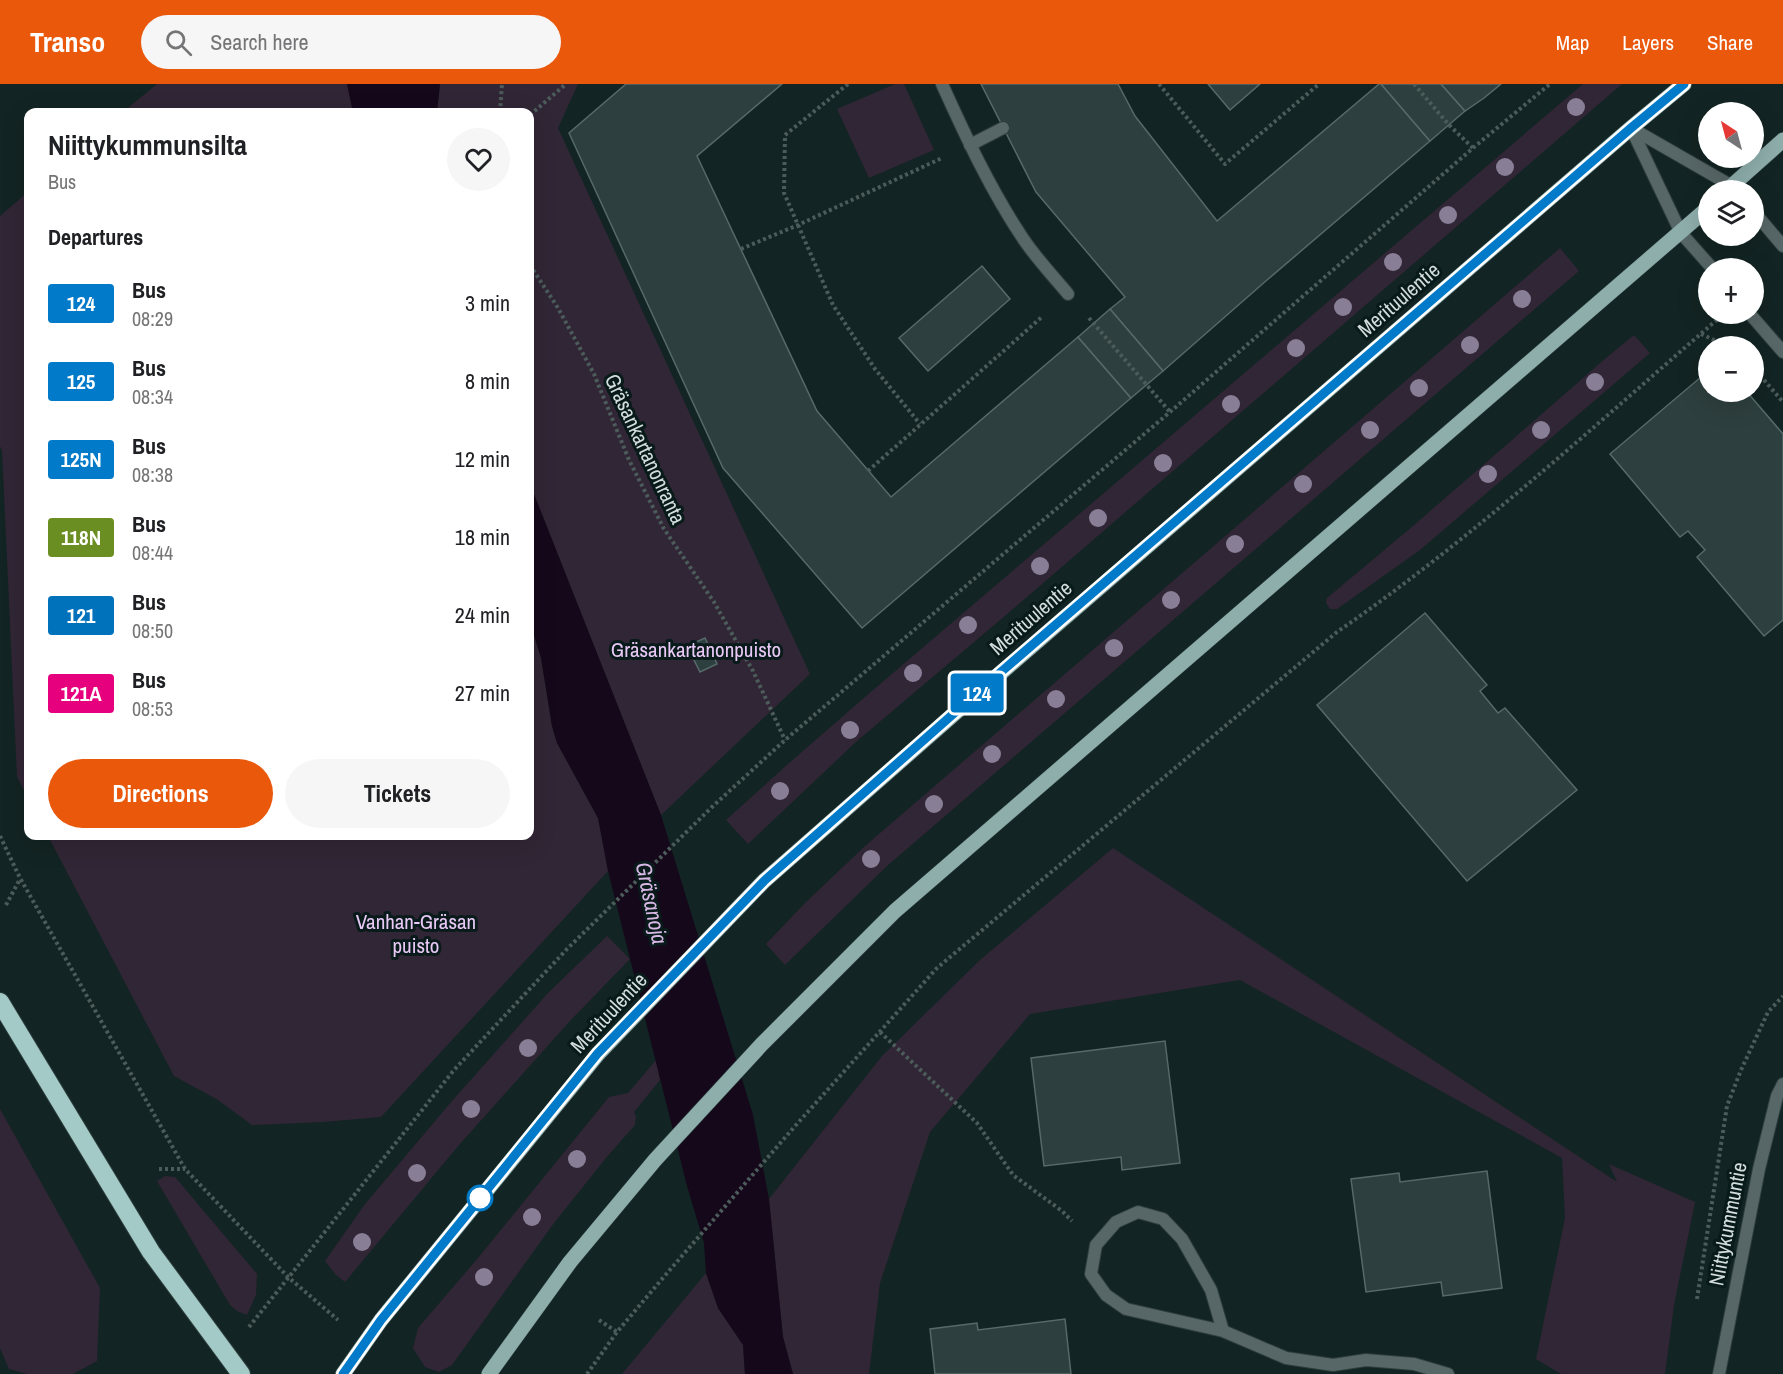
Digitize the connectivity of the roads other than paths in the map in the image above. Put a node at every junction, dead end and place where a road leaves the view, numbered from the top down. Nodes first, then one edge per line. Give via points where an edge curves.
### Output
1 (942, 84) edge
2 (1684, 84) edge
3 (1004, 128) dead end
4 (1631, 128) junction
5 (1783, 140) edge
6 (970, 145) junction
7 (1716, 180) edge
8 (1741, 180) edge
9 (1698, 217) edge
10 (1764, 224) edge
11 (1681, 233) junction
12 (1783, 246) edge
13 (1703, 258) edge
14 (1068, 294) road end
15 (1759, 324) edge
16 (1783, 352) edge
17 (0, 1002) edge
18 (1783, 1084) edge
19 (1223, 1331) junction
20 (241, 1374) edge
21 (343, 1374) edge
22 (489, 1374) edge
23 (1448, 1374) edge
24 (1719, 1374) edge

1 - 6 street
2 - 4 main road, Merituulentie
3 - 6 street
4 - 7 street
4 - 11 street
4 - 21 main road, Merituulentie via 764,881 598,1053 381,1320
5 - 8 main road
6 - 14 street via 1026,242
9 - 11 main road
10 - 12 street
11 - 13 street
11 - 22 main road via 895,911 762,1044 655,1160 570,1263
15 - 16 street
17 - 20 highway via 151,1252
18 - 24 street, Niittykummuntie via 1759,1169
19 - 19 street via 1211,1290 1182,1239 1163,1219 1138,1212 1116,1222 1096,1245 1091,1274 1106,1295 1126,1309
19 - 23 street via 1286,1358 1333,1365 1366,1360 1414,1364

